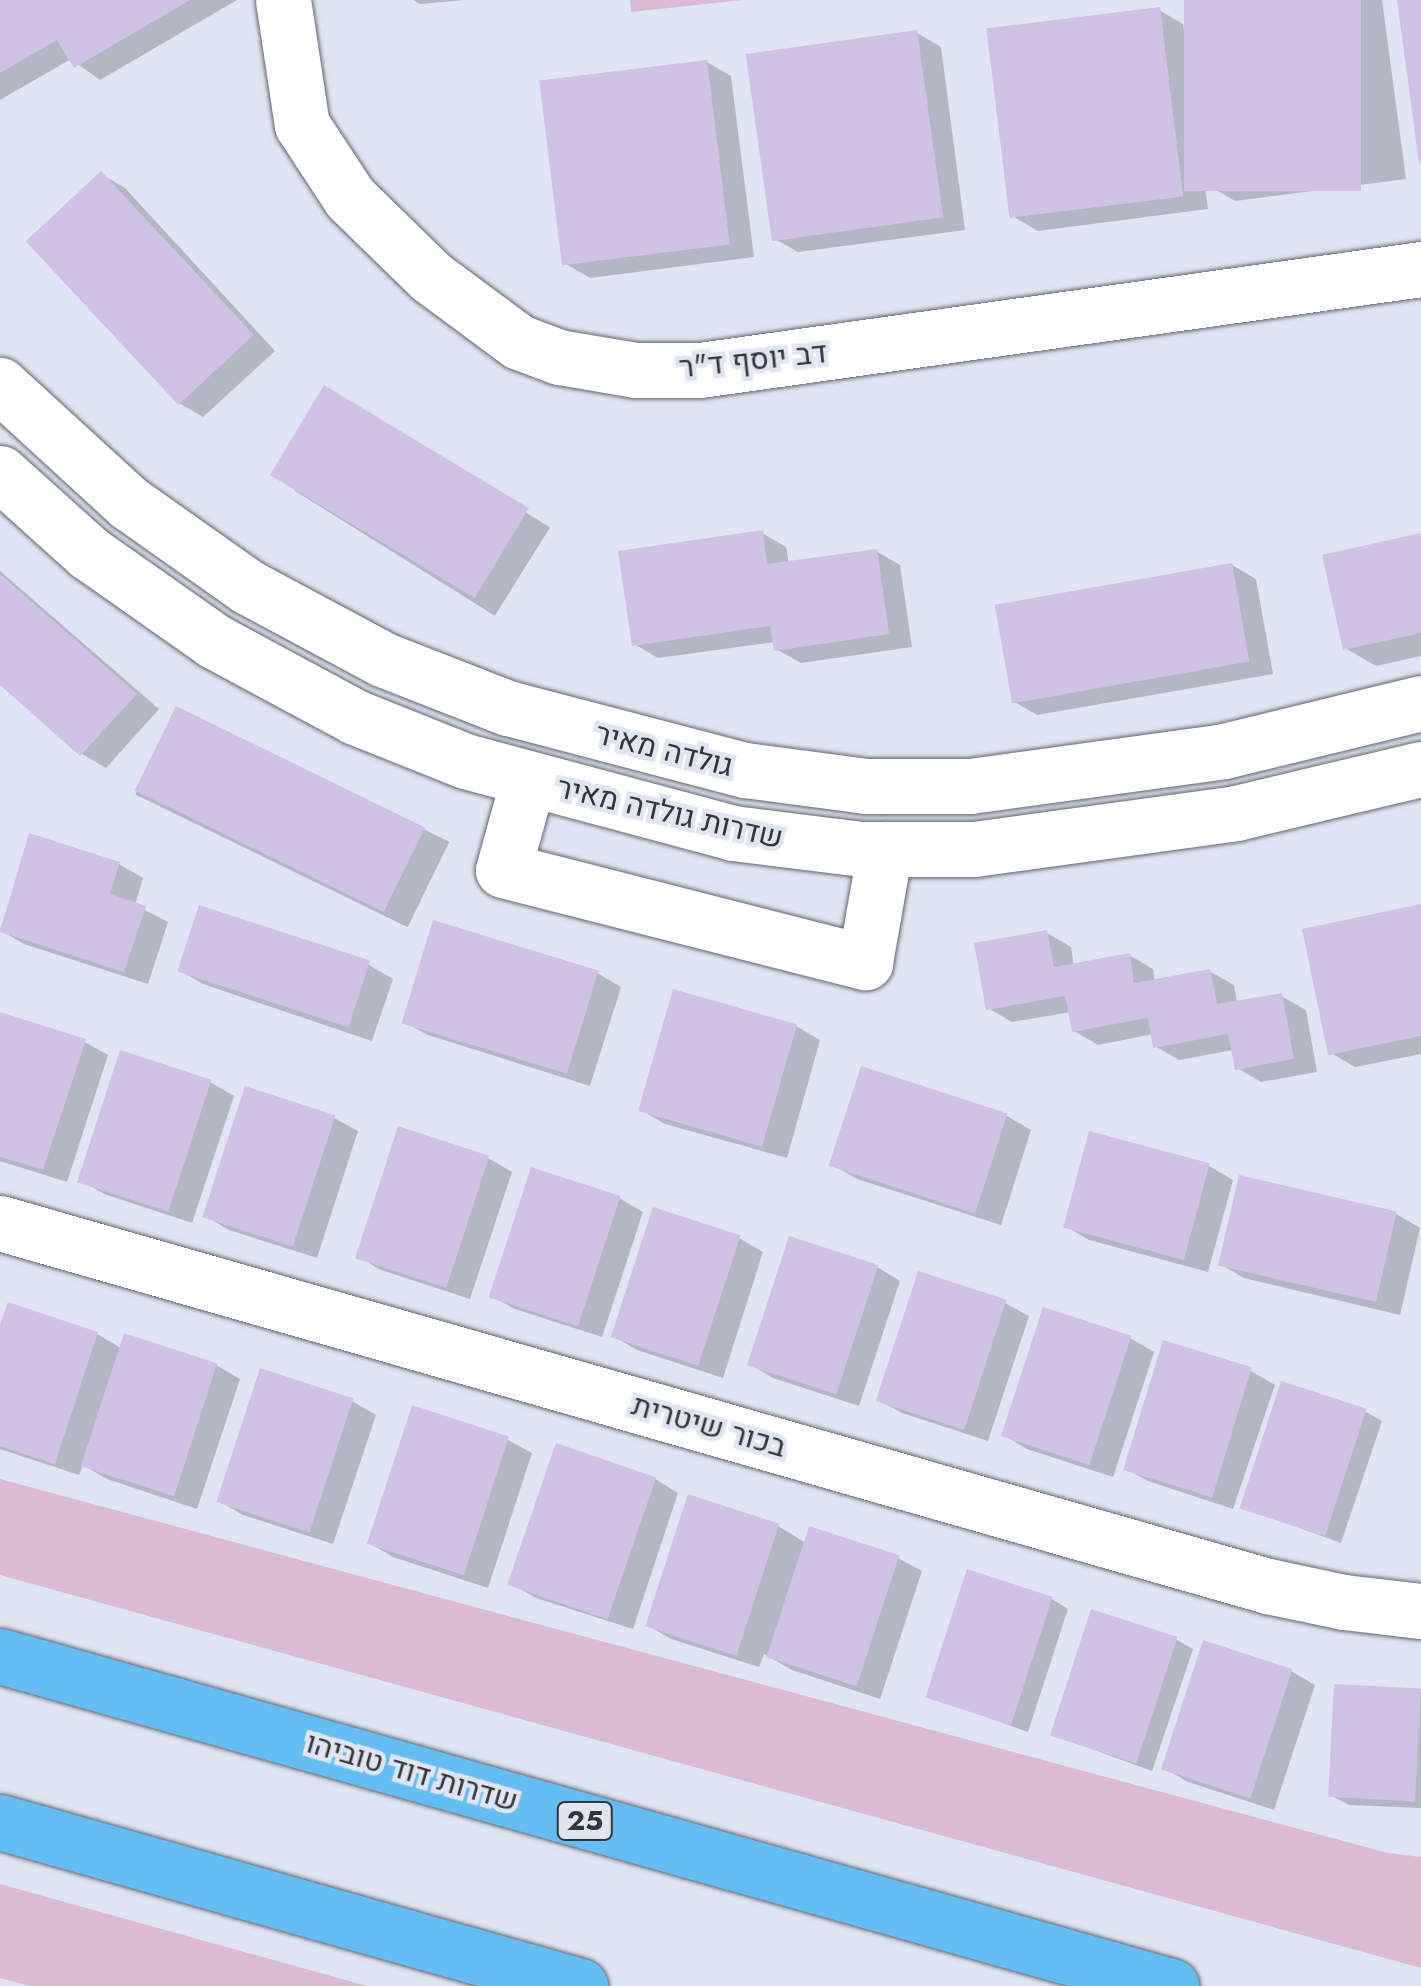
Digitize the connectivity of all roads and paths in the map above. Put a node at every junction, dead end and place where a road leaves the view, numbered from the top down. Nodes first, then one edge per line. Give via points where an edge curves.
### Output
1 (283, 0) edge
2 (1421, 269) edge
3 (0, 385) edge
4 (0, 473) edge
5 (1421, 703) edge
6 (1421, 769) edge
7 (528, 780) junction
8 (885, 849) junction
9 (0, 1222) edge
10 (1421, 1611) edge
11 (0, 1656) edge
12 (0, 1822) edge
13 (580, 1986) edge
14 (1171, 1986) edge

1 - 2 street, דב יוסף ד"ר via 302,125 350,198 430,277 519,342 559,358 635,370 700,370
3 - 5 street, גולדה מאיר via 129,503 248,587 382,660 508,708 745,770 866,786 970,786 1224,751
4 - 7 street, שדרות גולדה מאיר via 89,553 214,641 355,717
6 - 8 street, שדרות גולדה מאיר via 1236,813 974,849
7 - 8 street, שדרות גולדה מאיר via 733,833
7 - 8 street via 502,870 865,962
9 - 10 street, בכור שיטרית via 1268,1586
11 - 14 highway, שדרות דוד טוביהו / 25
12 - 13 highway

